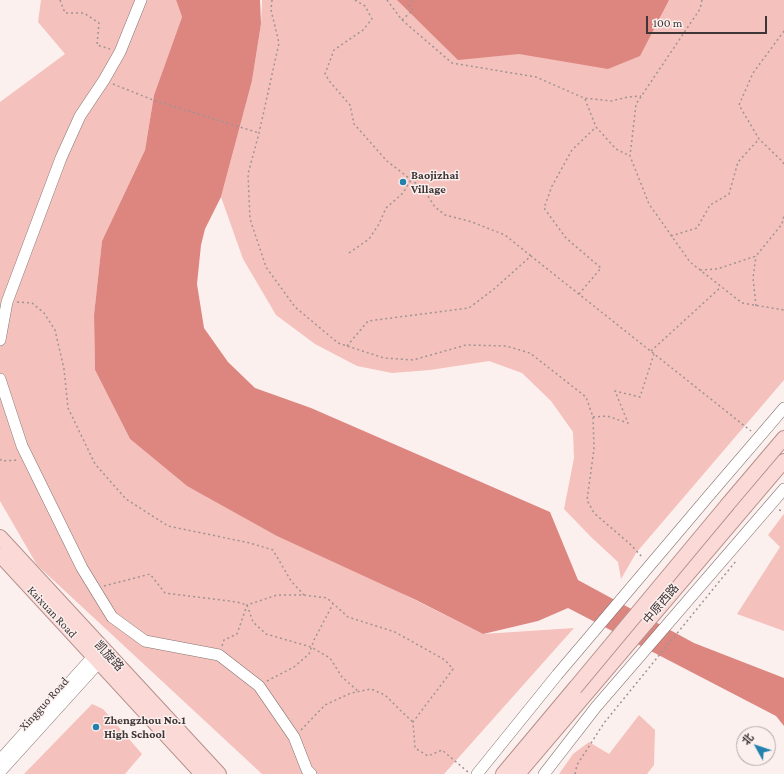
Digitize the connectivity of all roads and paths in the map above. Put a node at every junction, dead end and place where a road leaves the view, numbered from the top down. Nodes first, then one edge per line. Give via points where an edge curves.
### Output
1 (60, 0) edge
2 (141, 0) edge
3 (272, 0) edge
4 (355, 0) edge
5 (387, 0) edge
6 (413, 0) edge
7 (702, 0) edge
8 (402, 20) junction
9 (784, 32) edge
10 (120, 52) junction
11 (104, 80) junction
12 (641, 96) junction
13 (584, 98) junction
14 (596, 127) junction
15 (259, 133) junction
16 (759, 139) junction
17 (630, 156) junction
18 (784, 165) edge
19 (411, 180) junction
20 (784, 215) edge
21 (671, 236) junction
22 (349, 253) dead end
23 (532, 256) junction
24 (756, 256) junction
25 (700, 270) junction
26 (721, 287) junction
27 (579, 294) junction
28 (7, 302) junction
29 (756, 306) junction
30 (784, 310) edge
31 (0, 340) edge
32 (347, 346) junction
33 (651, 351) junction
34 (654, 354) junction
35 (0, 378) edge
36 (784, 408) edge
37 (593, 417) junction
38 (759, 438) junction
39 (784, 438) edge
40 (0, 459) edge
41 (29, 460) junction
42 (784, 461) edge
43 (784, 489) edge
44 (778, 510) dead end
45 (784, 511) edge
46 (0, 537) edge
47 (0, 556) edge
48 (736, 561) dead end
49 (650, 566) junction
50 (94, 588) junction
51 (304, 595) junction
52 (334, 604) junction
53 (247, 605) junction
54 (311, 647) junction
55 (100, 655) junction
56 (219, 655) junction
57 (258, 686) junction
58 (359, 692) junction
59 (579, 692) junction
60 (413, 722) junction
61 (294, 737) junction
62 (0, 760) edge
63 (0, 772) edge
64 (202, 774) edge
65 (219, 774) edge
66 (311, 774) edge
67 (470, 774) edge
68 (477, 774) edge
69 (503, 774) edge
70 (518, 774) edge
71 (544, 774) edge
72 (575, 774) edge

1 - 10 path via 65,13 84,13 99,23 97,46
2 - 10 street
3 - 15 path via 271,10 278,43
4 - 19 path via 365,6 372,19 363,30 334,50 325,74 350,105 354,124 387,161
5 - 8 path
6 - 8 path via 409,6 413,10
7 - 12 path via 700,10
8 - 13 path via 452,63 536,77
9 - 16 path via 753,73 739,105
10 - 11 street
11 - 15 path via 153,100
11 - 28 street via 80,116 61,158
12 - 13 path via 628,96 611,101
12 - 17 path via 636,104
13 - 14 path
14 - 17 path via 616,149
14 - 27 path via 572,150 552,186 544,208 566,238 601,268
15 - 32 path via 248,174 248,189 250,219 266,267 296,307 338,343
16 - 18 path
16 - 21 path via 738,162 729,194 710,205 697,228
17 - 21 path via 649,204
19 - 22 path via 403,193 386,208 369,239
19 - 23 path via 422,187 435,207 445,215 505,235
20 - 24 path via 782,224
21 - 25 path via 690,262
23 - 27 path
23 - 32 path via 469,308 368,321
24 - 25 path via 717,269
24 - 29 path via 753,278
25 - 26 path
26 - 29 path via 742,303
26 - 33 path
27 - 33 path
28 - 31 street
28 - 51 path via 32,303 44,313 55,330 64,369 68,408 96,464 126,499 168,526 273,550 291,581
29 - 30 path
32 - 37 path via 384,358 413,360 466,345 506,346 530,353 586,397
33 - 34 path
34 - 37 path via 640,397 615,391 628,423 607,416
34 - 38 path
35 - 41 street
36 - 38 street
37 - 49 path via 594,449 587,500 594,513 630,544
38 - 49 street, bridge
39 - 59 main road, 中原西路, bridge via 728,504
40 - 41 path
41 - 50 street
42 - 59 main road, 中原西路
43 - 71 street via 596,707
44 - 45 path
46 - 55 main road, 凯旋路
47 - 55 main road, Kaixuan Road
48 - 72 path via 604,723 577,765
49 - 68 street, bridge
50 - 53 path via 150,574 165,593
50 - 56 street via 112,617 145,641
51 - 52 path via 327,598
51 - 53 path via 277,595
52 - 54 path
52 - 60 path via 348,617 395,632 445,660 452,669
53 - 54 path via 253,622 266,634
53 - 56 path via 237,634 224,640
54 - 57 path via 309,654 294,667
54 - 58 path via 330,658 342,677
55 - 62 street, Xingguo Road
55 - 63 street, Xingguo Road
55 - 64 main road, Kaixuan Road
55 - 65 main road, 凯旋路
56 - 57 street
57 - 61 street
58 - 60 path via 371,689 385,695
58 - 61 path via 351,693 325,706
59 - 69 main road
59 - 70 main road
60 - 67 path via 415,748 428,756 442,750
61 - 66 street via 306,770

